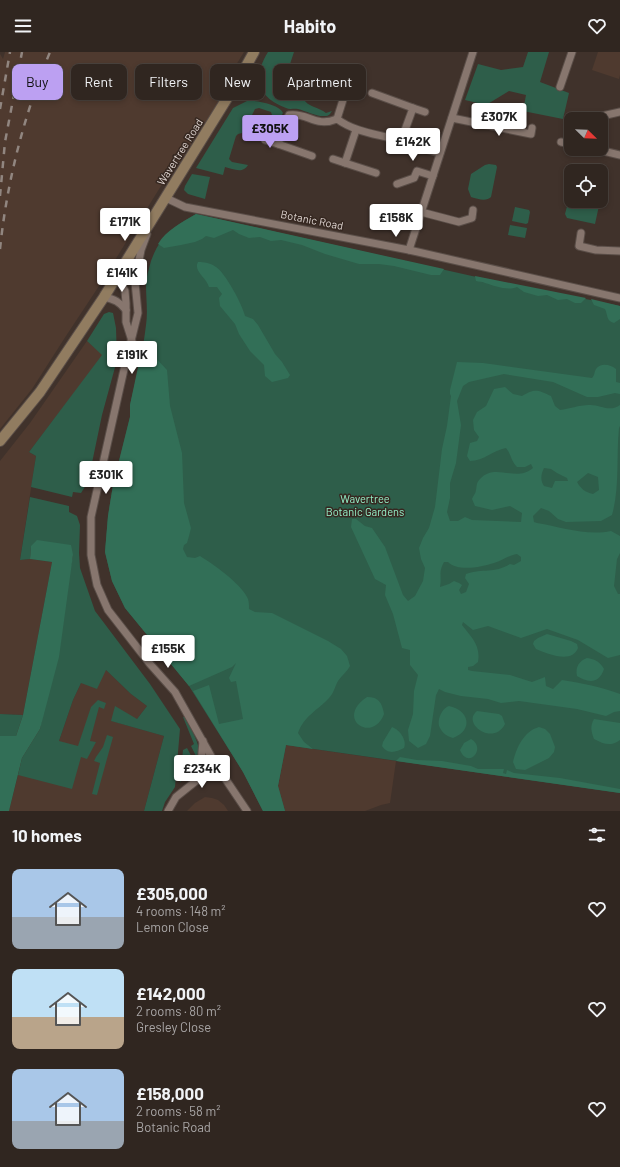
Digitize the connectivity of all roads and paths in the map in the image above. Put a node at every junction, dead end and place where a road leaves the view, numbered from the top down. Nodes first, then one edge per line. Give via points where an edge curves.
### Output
1 (254, 52) edge
2 (473, 52) edge
3 (572, 52) edge
4 (560, 88) dead end
5 (372, 93) dead end
6 (342, 100) edge
7 (413, 108) junction
8 (425, 112) dead end
9 (620, 112) edge
10 (608, 115) edge
11 (452, 118) junction
12 (336, 119) junction
13 (532, 128) dead end
14 (356, 130) junction
15 (265, 140) dead end
16 (401, 141) junction
17 (278, 144) junction
18 (608, 152) edge
19 (440, 153) junction
20 (620, 155) edge
21 (312, 156) dead end
22 (333, 159) dead end
23 (345, 163) junction
24 (376, 173) dead end
25 (433, 176) junction
26 (398, 184) dead end
27 (166, 198) junction
28 (473, 210) dead end
29 (421, 212) junction
30 (152, 221) junction
31 (582, 233) dead end
32 (409, 250) junction
33 (620, 251) edge
34 (117, 276) junction
35 (135, 282) junction
36 (104, 297) junction
37 (620, 298) edge
38 (126, 310) junction
39 (132, 341) junction
40 (0, 441) edge
41 (203, 741) junction
42 (216, 765) junction
43 (194, 783) junction
44 (168, 811) edge
45 (247, 811) edge

1 - 27 main road, Wavertree Road
2 - 11 street
3 - 4 street
5 - 7 street
6 - 12 street
7 - 8 street
7 - 16 street
9 - 10 street
11 - 13 street via 530,134
11 - 19 street
12 - 14 street
12 - 17 street via 325,123 296,114 289,115
14 - 16 street
14 - 23 street
15 - 17 street
16 - 19 street
17 - 21 street
18 - 20 street
19 - 25 street
22 - 23 street
23 - 24 street
25 - 26 street via 417,171 414,178
25 - 29 street
27 - 30 main road, Wavertree Road
27 - 32 street, Botanic Road via 184,207
28 - 29 street via 472,218 459,222
29 - 32 street
30 - 34 main road, Wavertree Road
30 - 35 street via 141,250
31 - 33 street via 579,246
32 - 37 street, Botanic Road
34 - 35 street via 126,276
34 - 36 main road, Wavertree Road
34 - 38 street via 125,290
35 - 39 street via 138,313
36 - 38 street via 121,303
36 - 40 main road, Wavertree Road via 40,392
38 - 39 street via 126,322
39 - 41 street via 91,517 91,555 97,585 108,610 175,692
41 - 42 street
41 - 43 street via 202,763
42 - 43 street
42 - 45 street
43 - 44 street via 176,797

